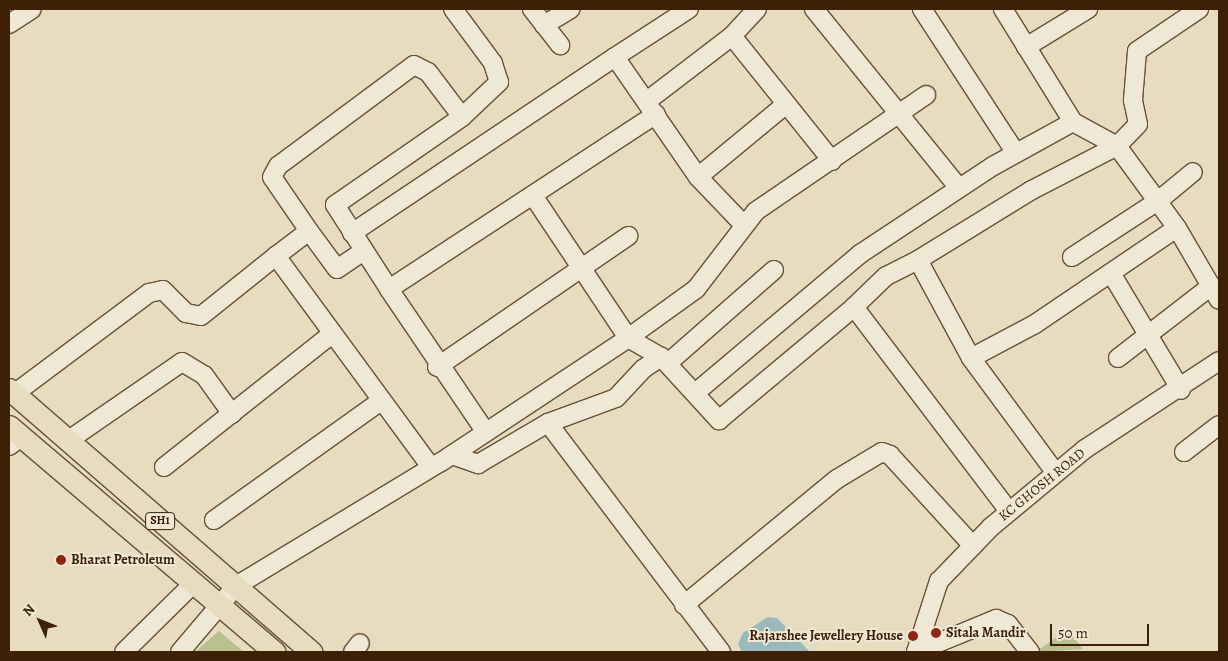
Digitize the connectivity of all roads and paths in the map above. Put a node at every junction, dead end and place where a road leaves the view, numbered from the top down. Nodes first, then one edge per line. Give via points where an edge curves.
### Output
1 (32, 9) edge
2 (453, 9) edge
3 (532, 9) edge
4 (571, 9) edge
5 (689, 9) edge
6 (757, 9) edge
7 (814, 9) edge
8 (922, 9) edge
9 (1003, 9) edge
10 (1199, 9) edge
11 (1077, 12) edge
12 (9, 24) edge
13 (544, 25) junction
14 (732, 36) junction
15 (560, 45) dead end
16 (1026, 47) junction
17 (615, 57) junction
18 (926, 95) dead end
19 (785, 105) junction
20 (651, 108) junction
21 (896, 115) junction
22 (462, 117) junction
23 (1073, 122) junction
24 (1117, 146) junction
25 (1016, 153) junction
26 (832, 161) junction
27 (1193, 172) dead end
28 (698, 177) junction
29 (959, 188) junction
30 (534, 197) junction
31 (1158, 201) junction
32 (743, 224) junction
33 (1177, 228) junction
34 (309, 231) junction
35 (352, 234) junction
36 (628, 236) dead end
37 (364, 251) junction
38 (276, 256) junction
39 (1072, 257) dead end
40 (918, 260) junction
41 (583, 268) junction
42 (774, 270) dead end
43 (1111, 273) junction
44 (389, 289) junction
45 (1215, 293) edge
46 (854, 306) junction
47 (332, 334) junction
48 (1149, 336) junction
49 (628, 338) junction
50 (971, 358) junction
51 (1118, 358) dead end
52 (665, 360) junction
53 (1219, 361) edge
54 (437, 367) junction
55 (1181, 390) junction
56 (12, 392) edge
57 (696, 393) junction
58 (382, 400) junction
59 (232, 414) junction
60 (548, 423) junction
61 (1219, 425) edge
62 (485, 431) junction
63 (13, 436) edge
64 (69, 440) junction
65 (1184, 452) dead end
66 (452, 455) junction
67 (164, 467) dead end
68 (431, 467) junction
69 (1056, 472) junction
70 (1009, 511) junction
71 (214, 520) dead end
72 (973, 546) junction
73 (194, 583) junction
74 (236, 586) junction
75 (684, 605) junction
76 (224, 606) junction
77 (124, 652) edge
78 (180, 652) edge
79 (275, 652) edge
80 (312, 652) edge
81 (721, 652) edge
82 (916, 652) edge
83 (1030, 652) edge

1 - 12 street
2 - 22 street via 499,76 494,89
3 - 13 street
4 - 13 street
5 - 17 street
6 - 14 street
7 - 21 street
8 - 25 street
9 - 16 street
10 - 24 street via 1137,51 1133,100 1138,124
11 - 16 street
13 - 15 street
14 - 19 street
14 - 20 street
16 - 23 street
17 - 20 street
17 - 35 street
18 - 21 street
19 - 26 street
19 - 28 street
20 - 28 street
20 - 30 street
21 - 26 street
21 - 29 street
22 - 34 street via 428,72 418,65 404,72 274,172 277,187
22 - 35 street via 335,205
23 - 24 street
23 - 25 street
24 - 31 street
24 - 40 street via 1030,190
25 - 29 street
26 - 32 street
27 - 31 street
28 - 32 street
29 - 57 street via 860,254
30 - 41 street
30 - 44 street
31 - 33 street
31 - 39 street
32 - 49 street via 696,289
33 - 43 street
33 - 45 street
34 - 37 street via 337,270
34 - 38 street
35 - 37 street
36 - 41 street
37 - 44 street
38 - 47 street
38 - 56 street via 202,316 186,313 163,290 149,293
40 - 46 street via 886,276
40 - 50 street
41 - 49 street
41 - 54 street
42 - 52 street
43 - 48 street
43 - 50 street via 1035,324
44 - 54 street
45 - 48 street
46 - 57 street via 719,420
46 - 70 street
47 - 58 street
47 - 59 street
48 - 51 street
48 - 55 street
49 - 52 street
49 - 62 street
50 - 69 street
52 - 57 street
52 - 60 street via 643,368 616,398
53 - 55 street, KC GHOSH ROAD
54 - 62 street
55 - 69 street, KC GHOSH ROAD
56 - 64 main road, SH1
58 - 68 street
58 - 71 street
59 - 64 street via 204,376 182,362
59 - 67 street
60 - 66 street via 478,464
60 - 75 street
61 - 65 street
62 - 66 street
63 - 73 main road, SH1
64 - 74 main road, SH1
66 - 68 street
68 - 74 street
69 - 70 street, KC GHOSH ROAD
70 - 72 street, KC GHOSH ROAD
72 - 75 street via 890,455 882,452 837,479
72 - 82 street, KC GHOSH ROAD via 939,581
73 - 76 main road, SH1
73 - 77 street
74 - 76 street
74 - 80 main road, SH1
75 - 81 street
76 - 78 street
76 - 79 main road, SH1
82 - 83 street via 996,619 1008,624

